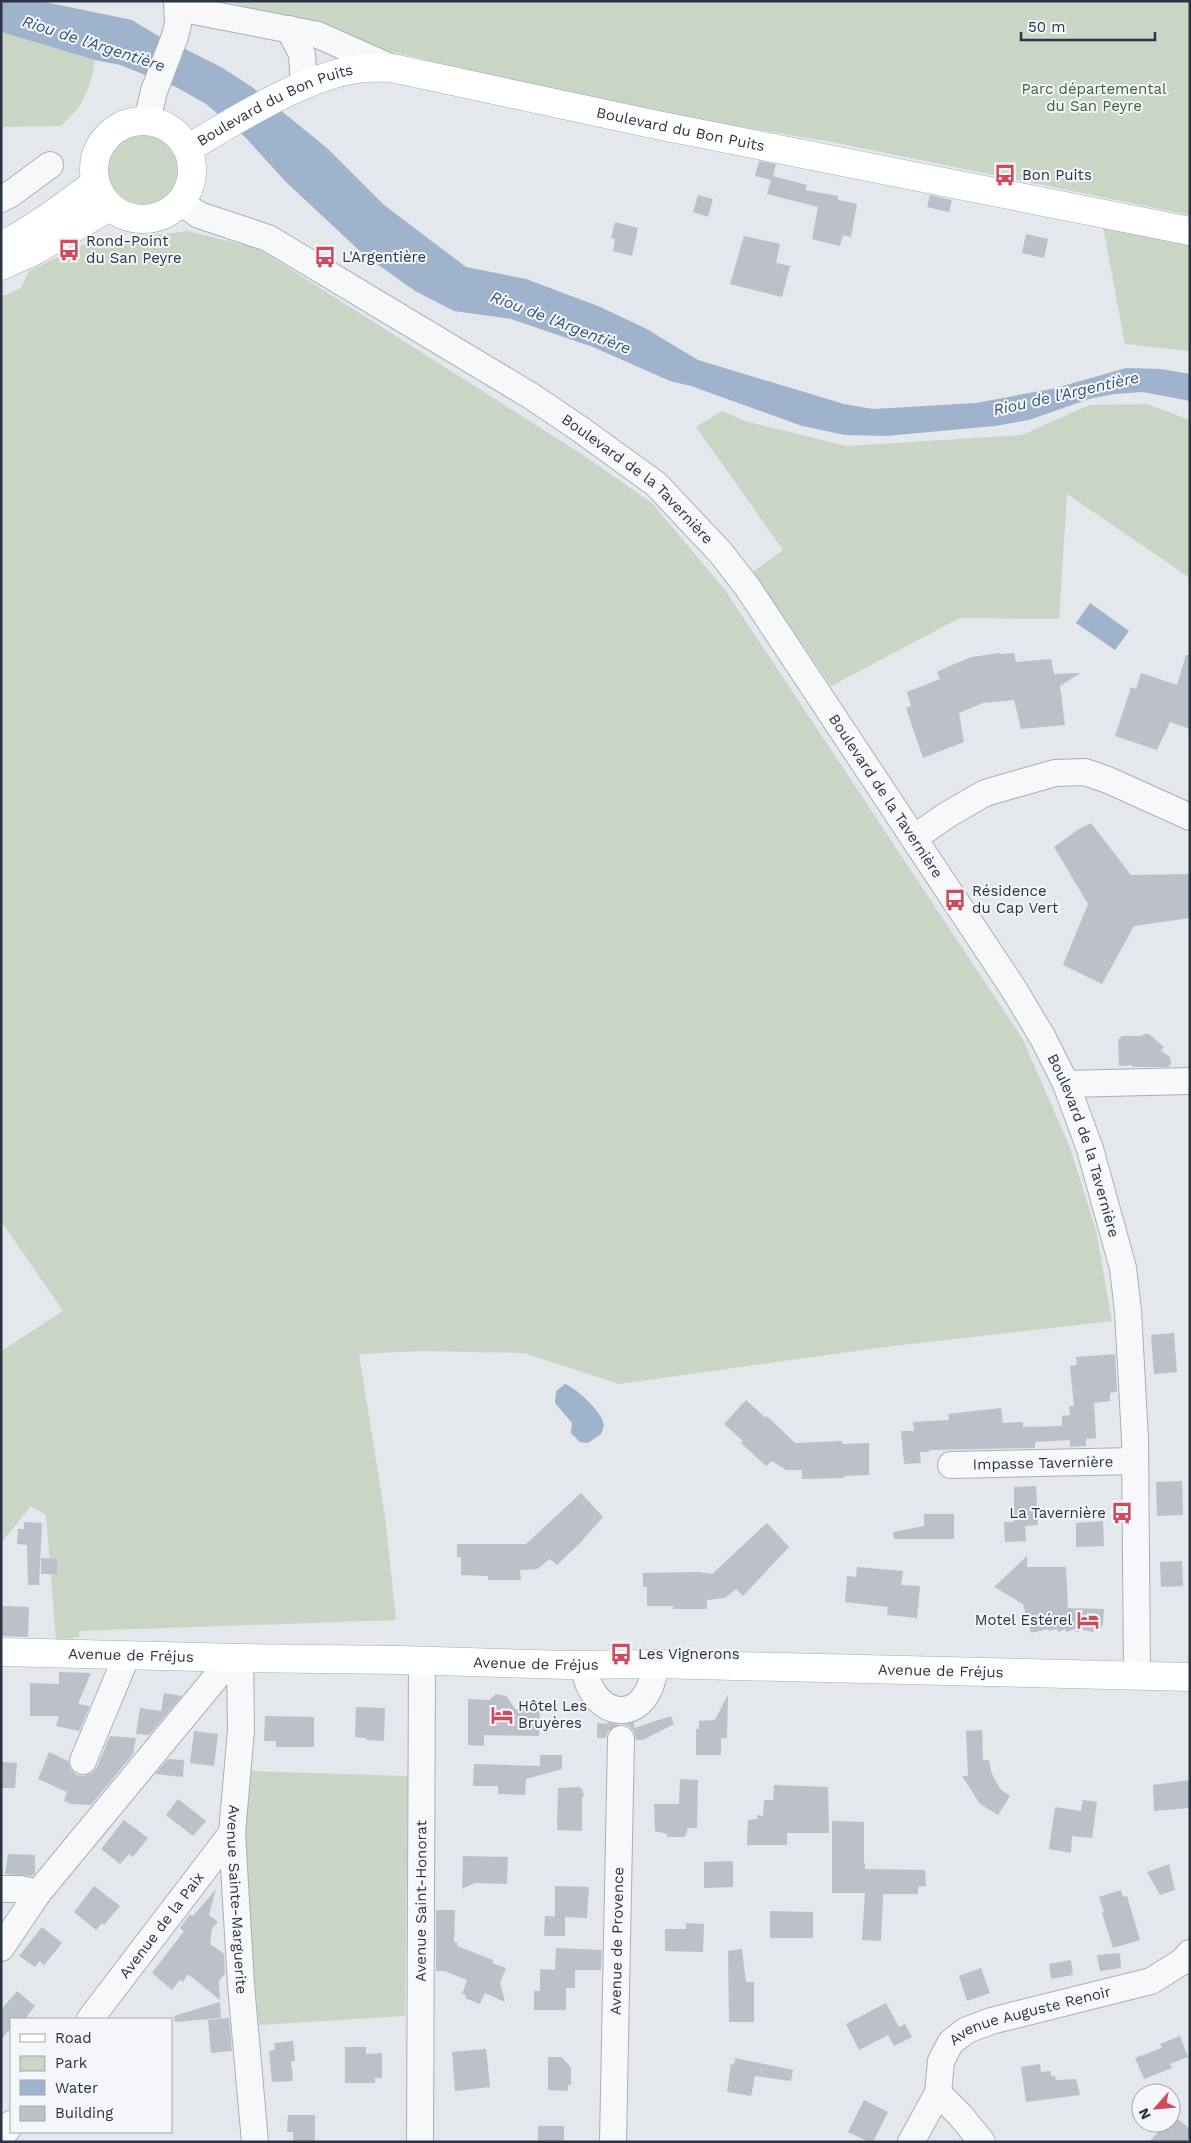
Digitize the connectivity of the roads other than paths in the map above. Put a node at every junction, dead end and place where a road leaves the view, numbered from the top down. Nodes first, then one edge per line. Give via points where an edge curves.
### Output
1 (178, 4) edge
2 (289, 29) junction
3 (392, 68) junction
4 (296, 89) junction
5 (147, 121) junction
6 (187, 149) junction
7 (50, 165) dead end
8 (95, 183) junction
9 (1, 199) edge
10 (180, 202) junction
11 (110, 207) junction
12 (1190, 232) edge
13 (1, 246) edge
14 (1, 266) edge
15 (1190, 817) edge
16 (914, 838) junction
17 (1190, 1081) edge
18 (1066, 1084) junction
19 (1135, 1461) junction
20 (951, 1465) dead end
21 (1, 1652) edge
22 (127, 1656) junction
23 (240, 1658) junction
24 (422, 1661) junction
25 (654, 1664) junction
26 (584, 1665) junction
27 (1136, 1676) junction
28 (1190, 1677) edge
29 (621, 1723) junction
30 (83, 1761) dead end
31 (232, 1833) junction
32 (1, 1889) edge
33 (38, 1893) junction
34 (1, 1948) edge
35 (1190, 1953) edge
36 (91, 2018) edge
37 (938, 2093) junction
38 (10, 2125) edge
39 (1, 2137) edge
40 (255, 2142) edge
41 (420, 2142) edge
42 (613, 2142) edge
43 (911, 2142) edge
44 (982, 2142) edge

1 - 2 street
1 - 5 street via 175,36 154,91
2 - 3 street via 318,35
2 - 4 street via 302,54
3 - 4 main road, Boulevard du Bon Puits via 357,69
3 - 12 main road, Boulevard du Bon Puits
4 - 6 main road, Boulevard du Bon Puits
5 - 6 main road via 177,135
5 - 8 main road via 120,127 107,137 94,166
6 - 10 main road via 191,177
7 - 9 street
8 - 11 main road
8 - 13 main road
10 - 11 main road via 169,212 154,218 123,216
10 - 16 street, Boulevard de la Tavernière via 199,215 268,238 531,396 656,484 721,553 748,588
11 - 14 main road via 36,250
15 - 16 street via 1085,772 1055,774 985,793
16 - 18 street, Boulevard de la Tavernière via 1013,988
17 - 18 street
18 - 19 street, Boulevard de la Tavernière via 1090,1149 1123,1268
19 - 20 street, Impasse Tavernière
19 - 27 street, Boulevard de la Tavernière
21 - 22 main road, Avenue de Fréjus
22 - 23 main road, Avenue de Fréjus
22 - 30 street
23 - 24 main road, Avenue de Fréjus
23 - 31 street, Avenue Sainte-Marguerite via 241,1730
23 - 33 street via 218,1675
24 - 26 main road, Avenue de Fréjus
24 - 41 street, Avenue Saint-Honorat
25 - 26 main road, Avenue de Fréjus
25 - 27 main road, Avenue de Fréjus
25 - 29 street via 648,1694
26 - 29 street via 585,1679 593,1693
27 - 28 main road, Avenue de Fréjus
29 - 42 street, Avenue de Provence
31 - 36 street, Avenue de la Paix
31 - 40 street, Avenue Sainte-Marguerite
32 - 33 street
33 - 34 street
35 - 37 street, Avenue Auguste Renoir via 1151,1981 967,2030 951,2042 941,2061
37 - 43 street
37 - 44 street
38 - 39 street

